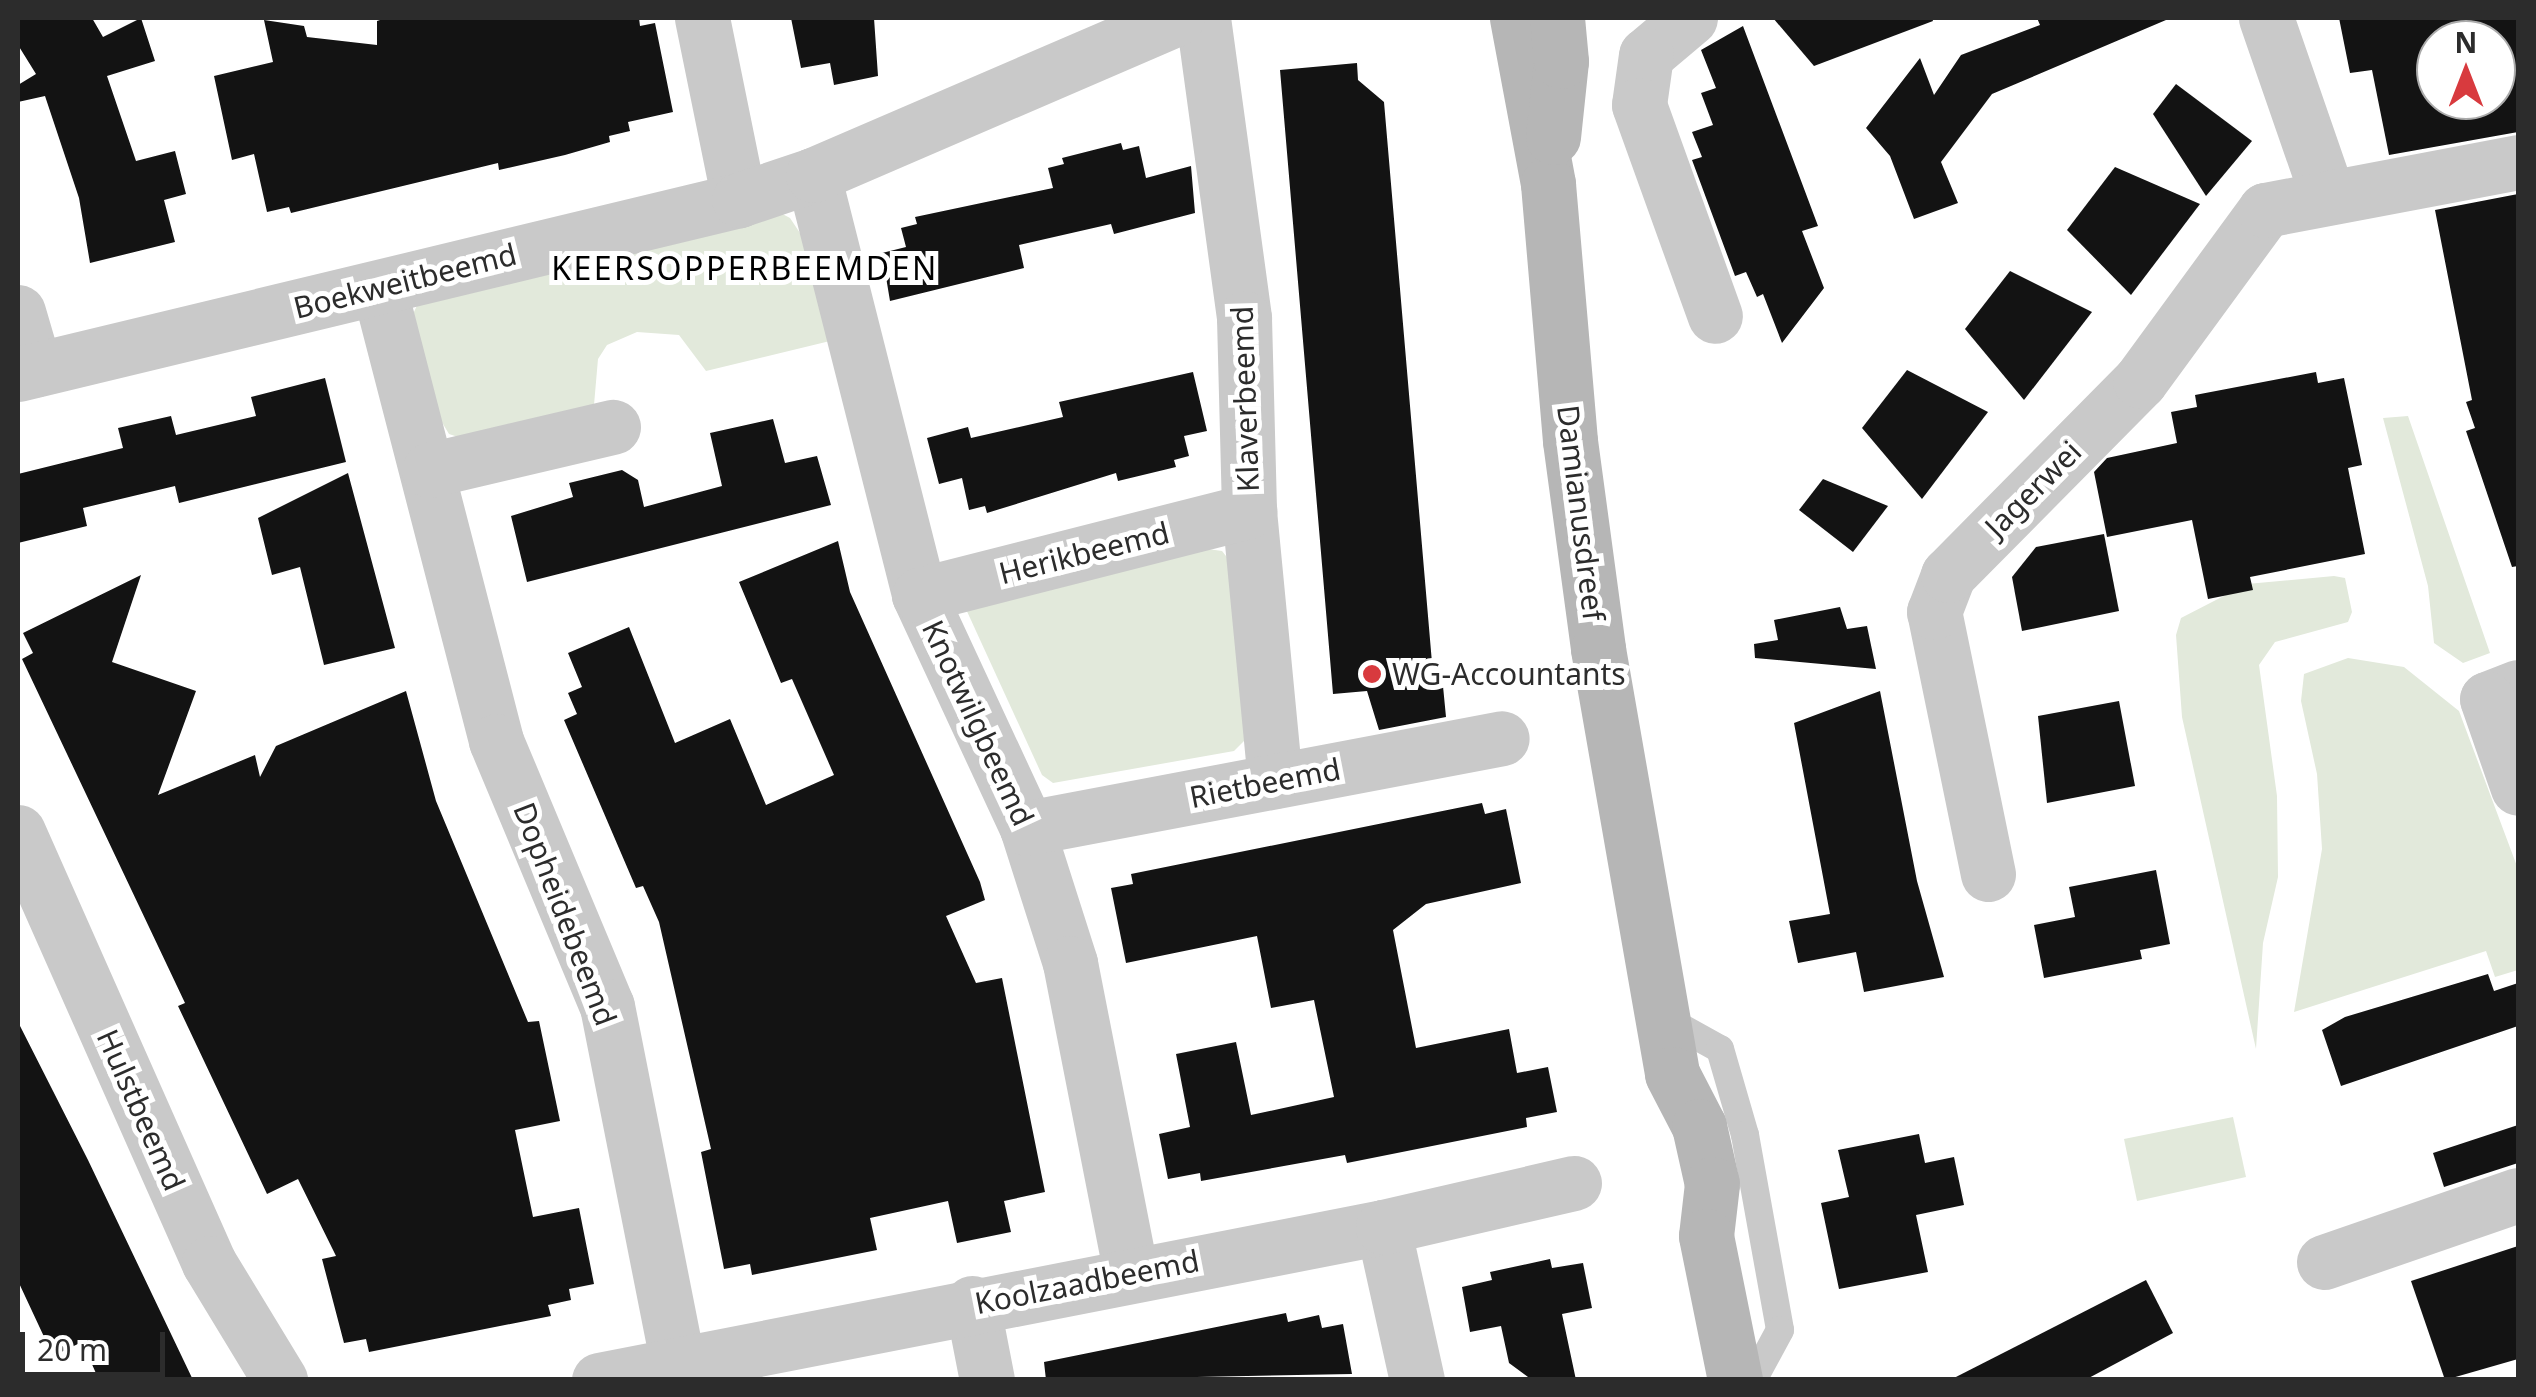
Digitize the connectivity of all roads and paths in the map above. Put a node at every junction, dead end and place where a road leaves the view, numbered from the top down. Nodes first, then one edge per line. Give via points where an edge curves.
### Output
1 (702, 18) edge
2 (1177, 18) edge
3 (1203, 18) edge
4 (1517, 18) edge
5 (1557, 18) edge
6 (1690, 18) edge
7 (2266, 18) edge
8 (2518, 162) edge
9 (813, 175) junction
10 (1548, 184) junction
11 (2328, 197) junction
12 (740, 200) junction
13 (379, 288) junction
14 (18, 312) edge
15 (1715, 316) dead end
16 (26, 372) edge
17 (613, 426) dead end
18 (429, 470) junction
19 (1249, 511) junction
20 (919, 595) junction
21 (2503, 693) edge
22 (1502, 738) dead end
23 (1274, 781) junction
24 (2518, 788) edge
25 (1028, 828) junction
26 (18, 832) edge
27 (1988, 874) dead end
28 (1660, 1016) junction
29 (1574, 1183) dead end
30 (2518, 1196) edge
31 (1383, 1227) junction
32 (2324, 1262) dead end
33 (1130, 1274) junction
34 (972, 1303) junction
35 (788, 1361) edge
36 (678, 1363) junction
37 (280, 1380) edge
38 (599, 1380) edge
39 (988, 1380) edge
40 (1418, 1380) edge
41 (1735, 1380) edge
42 (1752, 1380) edge

1 - 12 street
2 - 9 street, Boekweitbeemd
3 - 19 street, Klaverbeemd via 1244,318
4 - 10 street, Damianusdreef
5 - 10 street, Damianusdreef via 1561,61
6 - 15 street via 1646,55 1640,105
7 - 11 street
8 - 11 street, Jagerwei
9 - 12 street, Boekweitbeemd
9 - 20 street, Knotwilgbeemd
10 - 28 street, Damianusdreef via 1575,479
11 - 27 street, Jagerwei via 2266,210 2140,381 1948,575 1934,612
12 - 13 street, Boekweitbeemd
13 - 16 street, Boekweitbeemd
13 - 18 street, Dopheidebeemd
14 - 16 street
17 - 18 street
18 - 36 street, Dopheidebeemd via 496,741 606,1006
19 - 20 street, Herikbeemd
19 - 23 street, Klaverbeemd
20 - 25 street, Knotwilgbeemd
21 - 24 street
22 - 23 street, Rietbeemd
23 - 25 street, Rietbeemd
25 - 33 street, Knotwilgbeemd via 1070,963
26 - 37 street, Hulstbeemd via 210,1263
28 - 41 street, Damianusdreef via 1672,1074 1665,1133 1670,1166 1678,1194 1706,1236
28 - 42 lane via 1720,1049 1745,1135 1780,1330
29 - 31 street, Koolzaadbeemd
30 - 32 street
31 - 33 street, Koolzaadbeemd
31 - 40 street
33 - 34 street, Koolzaadbeemd
34 - 35 street, Koolzaadbeemd
34 - 39 street
35 - 36 street, Koolzaadbeemd
36 - 38 street, Koolzaadbeemd

